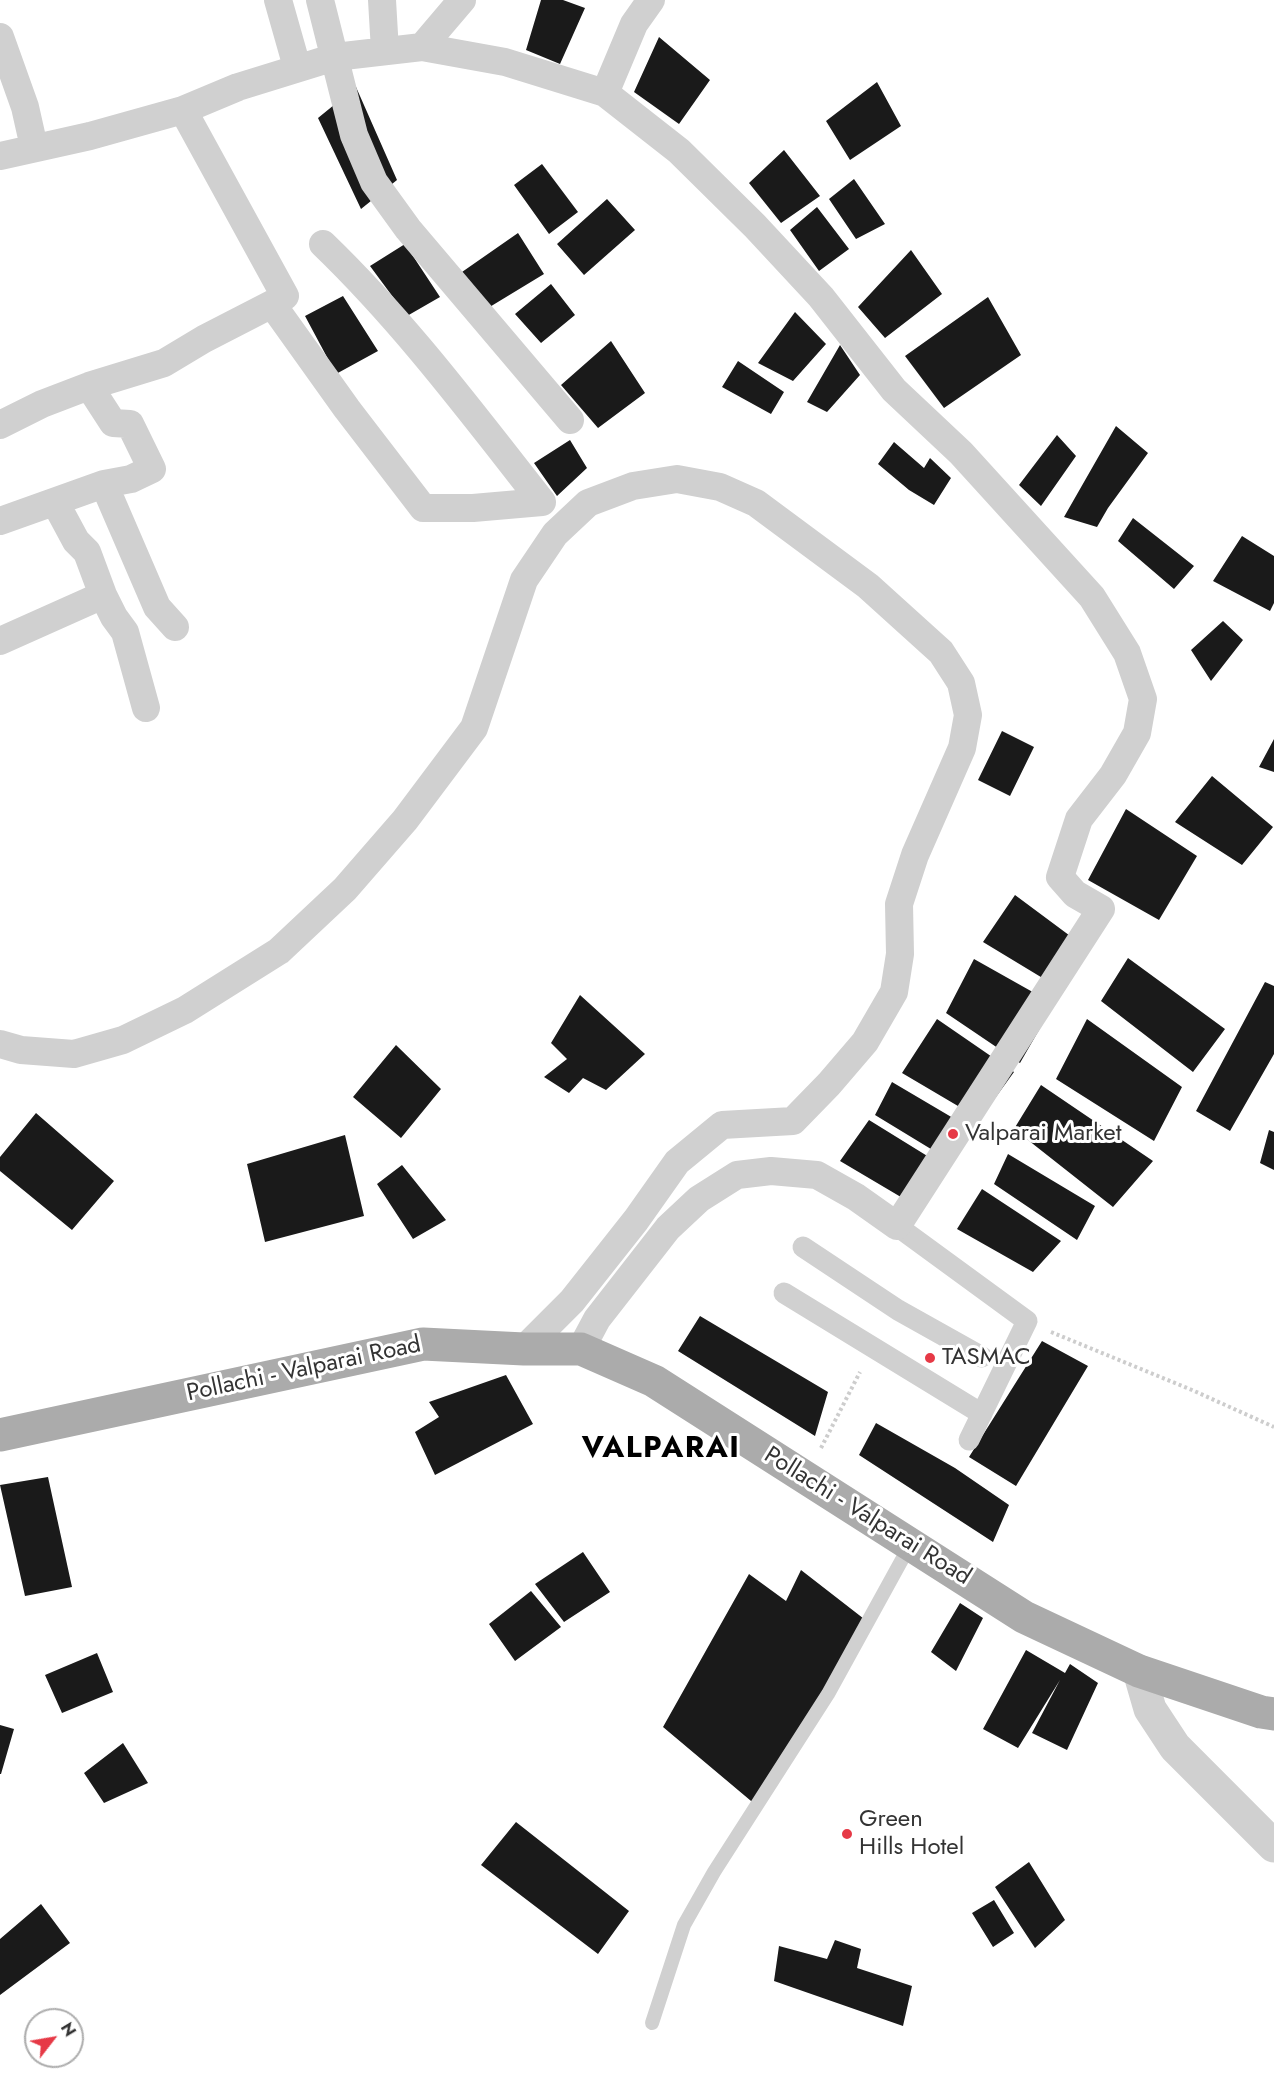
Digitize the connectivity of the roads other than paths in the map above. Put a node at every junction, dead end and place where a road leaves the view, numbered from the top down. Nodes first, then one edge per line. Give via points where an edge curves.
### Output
1 (278, 0) edge
2 (320, 0) edge
3 (382, 0) edge
4 (462, 0) edge
5 (651, 0) edge
6 (433, 24) edge
7 (0, 37) edge
8 (385, 51) junction
9 (335, 57) junction
10 (297, 67) junction
11 (605, 93) junction
12 (183, 110) junction
13 (34, 147) junction
14 (0, 156) edge
15 (323, 244) dead end
16 (272, 304) junction
17 (89, 386) junction
18 (570, 420) dead end
19 (0, 425) edge
20 (104, 484) junction
21 (55, 501) junction
22 (0, 521) edge
23 (104, 595) junction
24 (175, 627) dead end
25 (0, 641) edge
26 (146, 708) dead end
27 (0, 1044) edge
28 (897, 1226) junction
29 (803, 1247) dead end
30 (784, 1293) dead end
31 (1026, 1322) junction
32 (524, 1349) junction
33 (581, 1349) junction
34 (982, 1357) dead end
35 (982, 1414) junction
36 (0, 1435) edge
37 (910, 1545) junction
38 (1139, 1671) junction
39 (1274, 1714) edge
40 (1274, 1846) edge
41 (652, 2023) dead end

1 - 10 street
2 - 9 street
3 - 8 street
4 - 6 street
5 - 11 street via 634,24
6 - 8 street
6 - 11 street via 505,62
7 - 13 street via 25,107
8 - 9 street
9 - 10 street
9 - 18 street via 354,135 374,182 408,229
10 - 12 street
11 - 28 street via 679,151 755,226 821,297 894,390 961,453 1092,597 1127,653 1143,699 1137,733 1113,775 1079,819 1060,877 1075,894 1101,909
12 - 13 street
12 - 16 street via 285,296
13 - 14 street
15 - 16 street via 362,281 411,338 542,502 423,508
16 - 17 street via 164,363
17 - 19 street
17 - 20 street via 113,423 130,424 152,469 131,479
20 - 21 street
20 - 24 street via 157,607
21 - 22 street
21 - 23 street via 75,541 87,552
23 - 25 street
23 - 26 street via 125,632
27 - 32 street via 21,1050 74,1054 123,1040 184,1010 279,951 345,889 405,820 474,728 524,580 555,534 588,503 633,486 677,479 720,487 756,503 868,586 941,652 961,683 968,715 962,748 915,855 899,904 900,954 894,992 865,1042 792,1121 722,1125 677,1162 572,1301
28 - 31 street
28 - 33 street via 817,1175 771,1171 737,1175 699,1199 668,1228 597,1319
29 - 34 street via 898,1310
30 - 35 street
31 - 35 street
31 - 35 street via 969,1440
32 - 33 main road, Pollachi - Valparai Road
32 - 36 main road, Pollachi - Valparai Road via 423,1344
33 - 37 main road, Pollachi - Valparai Road via 654,1381
37 - 38 main road, Pollachi - Valparai Road via 1024,1617
37 - 41 lane via 828,1694 684,1925
38 - 39 main road, Pollachi - Valparai Road
38 - 40 street via 1150,1709 1175,1747

